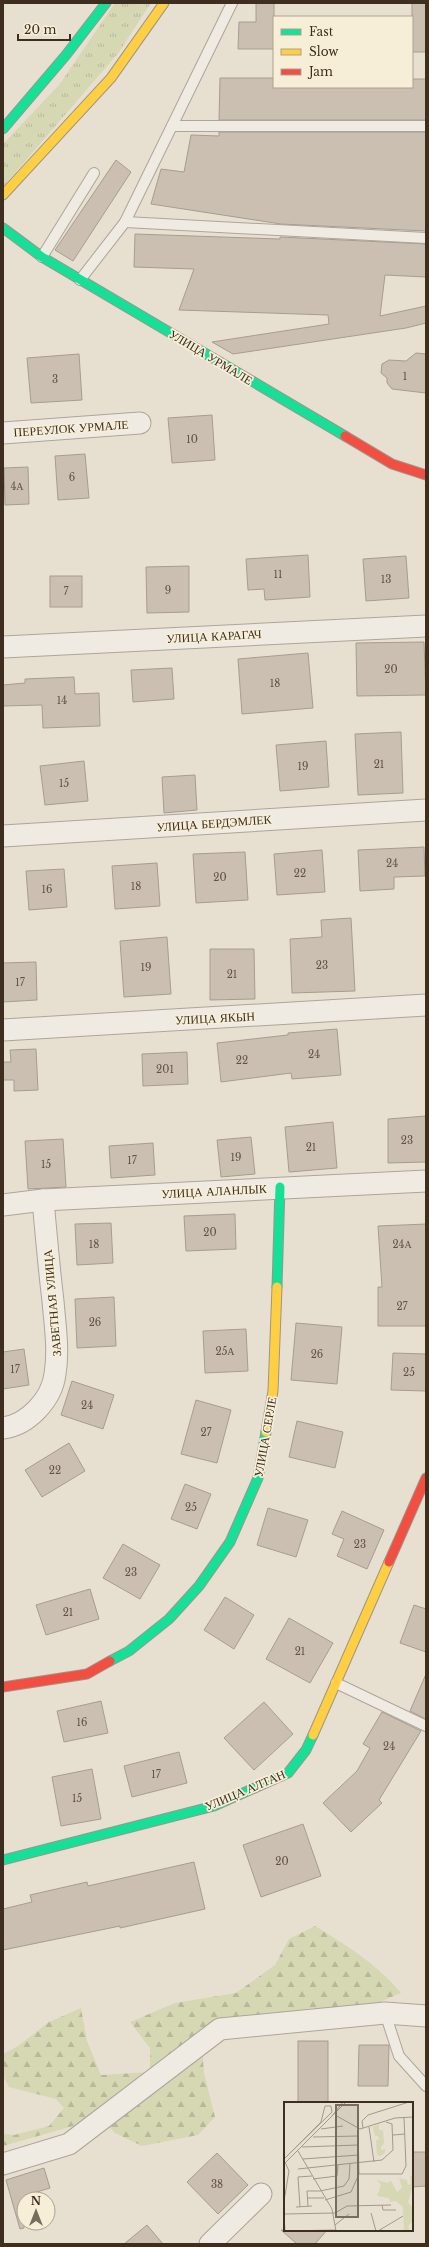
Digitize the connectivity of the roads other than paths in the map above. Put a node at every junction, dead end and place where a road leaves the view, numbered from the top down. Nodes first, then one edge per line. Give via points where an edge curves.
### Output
1 (106, 3) edge
2 (164, 3) edge
3 (232, 3) edge
4 (172, 126) junction
5 (426, 126) edge
6 (3, 129) edge
7 (94, 173) dead end
8 (3, 194) edge
9 (125, 222) junction
10 (3, 228) edge
11 (426, 238) edge
12 (42, 257) junction
13 (80, 280) junction
14 (140, 423) dead end
15 (3, 434) edge
16 (426, 475) edge
17 (426, 626) edge
18 (3, 646) edge
19 (426, 810) edge
20 (3, 836) edge
21 (426, 1005) edge
22 (3, 1030) edge
23 (426, 1181) edge
24 (280, 1187) junction
25 (43, 1200) junction
26 (3, 1205) edge
27 (3, 1428) edge
28 (426, 1478) edge
29 (336, 1683) junction
30 (3, 1687) edge
31 (426, 1726) edge
32 (3, 1860) edge
33 (385, 2013) junction
34 (426, 2016) edge
35 (426, 2086) edge
36 (3, 2164) edge
37 (262, 2194) dead end
38 (210, 2244) edge

1 - 6 street
2 - 8 street via 111,78
3 - 4 lane
4 - 5 lane
4 - 9 lane
7 - 12 lane
9 - 11 lane
9 - 13 lane
10 - 12 street, УЛИЦА УРМАЛЕ
12 - 13 street, УЛИЦА УРМАЛЕ
13 - 16 street, УЛИЦА УРМАЛЕ via 392,464
14 - 15 street, ПЕРЕУЛОК УРМАЛЕ
17 - 18 street, УЛИЦА КАРАГАЧ
19 - 20 street, УЛИЦА БЕРДЭМЛЕК
21 - 22 street, УЛИЦА ЯКЫН
23 - 24 street, УЛИЦА АЛАНЛЫК
24 - 25 street, УЛИЦА АЛАНЛЫК
24 - 30 street, УЛИЦА СЕРЛЕ via 273,1391 258,1478 230,1542 200,1586 168,1619 128,1651 87,1674
25 - 26 street, УЛИЦА АЛАНЛЫК
25 - 27 street, ЗАВЕТНАЯ УЛИЦА via 57,1351 55,1376 46,1398 32,1414 15,1426
28 - 29 street, УЛИЦА АЛТАН
29 - 31 lane
29 - 32 street, УЛИЦА АЛТАН via 306,1750 288,1773 214,1806
33 - 34 street
33 - 35 lane via 399,2056
33 - 36 street via 220,2029 69,2144
37 - 38 street

